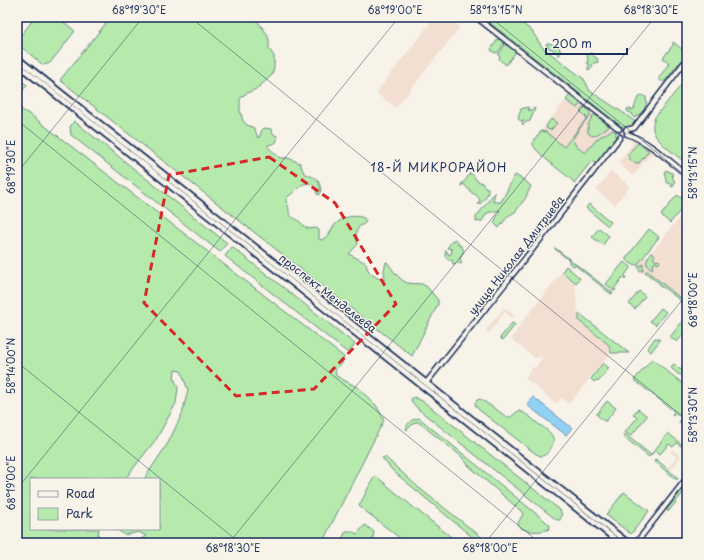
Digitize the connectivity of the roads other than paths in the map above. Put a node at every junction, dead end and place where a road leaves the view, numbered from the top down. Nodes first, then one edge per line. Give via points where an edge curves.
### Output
1 (476, 17) edge
2 (17, 58) edge
3 (687, 59) edge
4 (17, 64) edge
5 (60, 95) junction
6 (619, 129) junction
7 (627, 132) junction
8 (620, 138) junction
9 (687, 175) edge
10 (239, 237) junction
11 (426, 383) junction
12 (687, 478) edge
13 (594, 520) junction
14 (620, 543) edge
15 (628, 543) edge
16 (636, 543) edge

1 - 6 main road
2 - 5 main road, проспект Менделеева
3 - 7 main road via 634,128
4 - 5 main road, проспект Менделеева
5 - 10 main road, проспект Менделеева
6 - 7 main road
6 - 8 main road via 617,134
7 - 8 main road via 624,138
7 - 9 main road via 646,143
8 - 11 main road, улица Николая Дмитриева
10 - 11 main road, проспект Менделеева
10 - 13 main road, проспект Менделеева
11 - 13 main road, проспект Менделеева
12 - 16 main road
13 - 14 main road, проспект Менделеева
13 - 15 main road, проспект Менделеева

